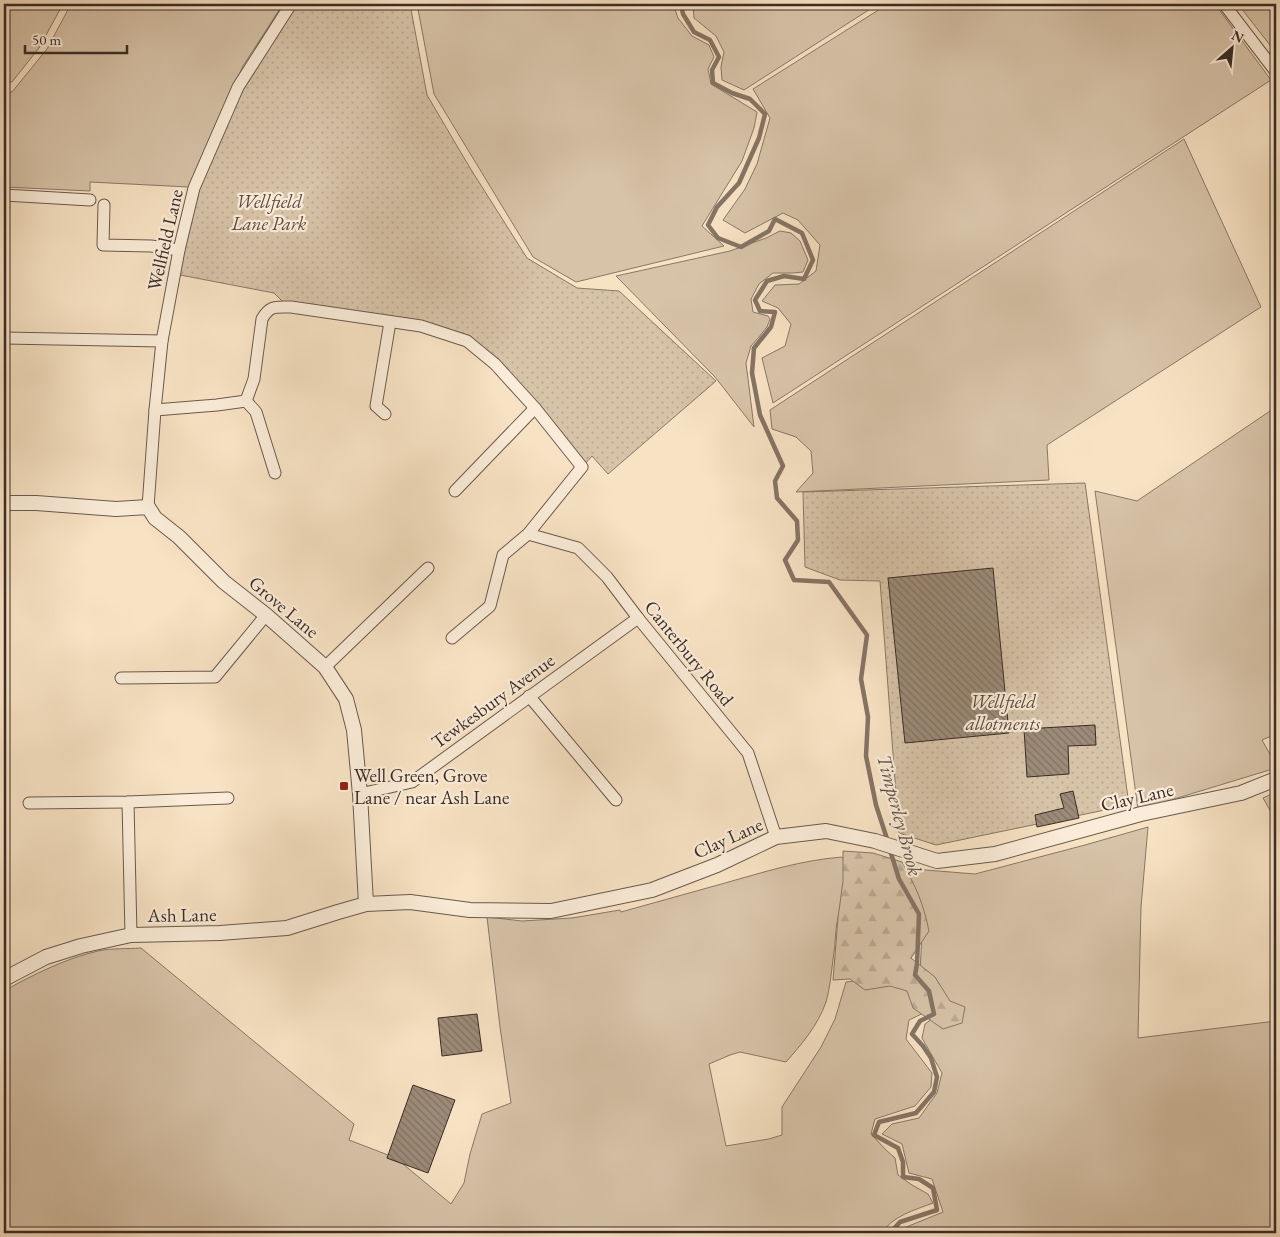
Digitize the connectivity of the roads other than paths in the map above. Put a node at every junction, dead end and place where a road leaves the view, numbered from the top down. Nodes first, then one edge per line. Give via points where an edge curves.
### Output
1 (291, 4) edge
2 (1224, 4) edge
3 (1276, 72) edge
4 (4, 195) edge
5 (90, 200) dead end
6 (104, 205) dead end
7 (179, 250) junction
8 (390, 322) junction
9 (4, 338) edge
10 (162, 341) junction
11 (246, 401) junction
12 (535, 408) junction
13 (155, 410) junction
14 (385, 414) dead end
15 (275, 473) dead end
16 (455, 491) dead end
17 (4, 503) edge
18 (148, 507) junction
19 (528, 534) junction
20 (428, 568) dead end
21 (266, 614) junction
22 (638, 618) junction
23 (452, 638) dead end
24 (325, 667) junction
25 (121, 678) dead end
26 (529, 696) junction
27 (1276, 779) edge
28 (360, 794) junction
29 (228, 798) dead end
30 (616, 800) dead end
31 (128, 802) junction
32 (29, 803) dead end
33 (776, 837) junction
34 (366, 904) junction
35 (130, 935) junction
36 (4, 979) edge

1 - 7 street, Wellfield Lane via 238,87 194,188
2 - 3 street
4 - 5 street
6 - 7 street via 103,245
7 - 10 street, Wellfield Lane
8 - 11 street via 291,307 276,307 266,312 262,319 254,379
8 - 12 street via 421,326 467,341 495,364
8 - 14 street via 376,406
9 - 10 street
10 - 13 street, Wellfield Lane
11 - 13 street
11 - 15 street via 256,412
12 - 16 street
12 - 19 street via 582,467
13 - 18 street, Wellfield Lane
17 - 18 street via 116,509
18 - 21 street, Grove Lane via 155,518 224,582
19 - 22 street, Canterbury Road via 578,548 607,577
19 - 23 street via 503,555 490,606
20 - 24 street
21 - 24 street, Grove Lane
21 - 25 street via 215,677
22 - 26 street, Tewkesbury Avenue
22 - 33 street, Canterbury Road via 748,753
24 - 28 street, Grove Lane via 346,699 354,730
26 - 28 street, Tewkesbury Avenue via 412,782
26 - 30 street
27 - 33 street, Clay Lane via 1241,793 1141,814 995,854 937,862 875,842 826,831
28 - 34 street, Grove Lane
29 - 31 street
31 - 32 street
31 - 35 street
33 - 34 street, Clay Lane via 717,865 652,890 551,911 470,910 410,902
34 - 35 street, Ash Lane via 287,928 220,934
35 - 36 street, Ash Lane via 46,957

